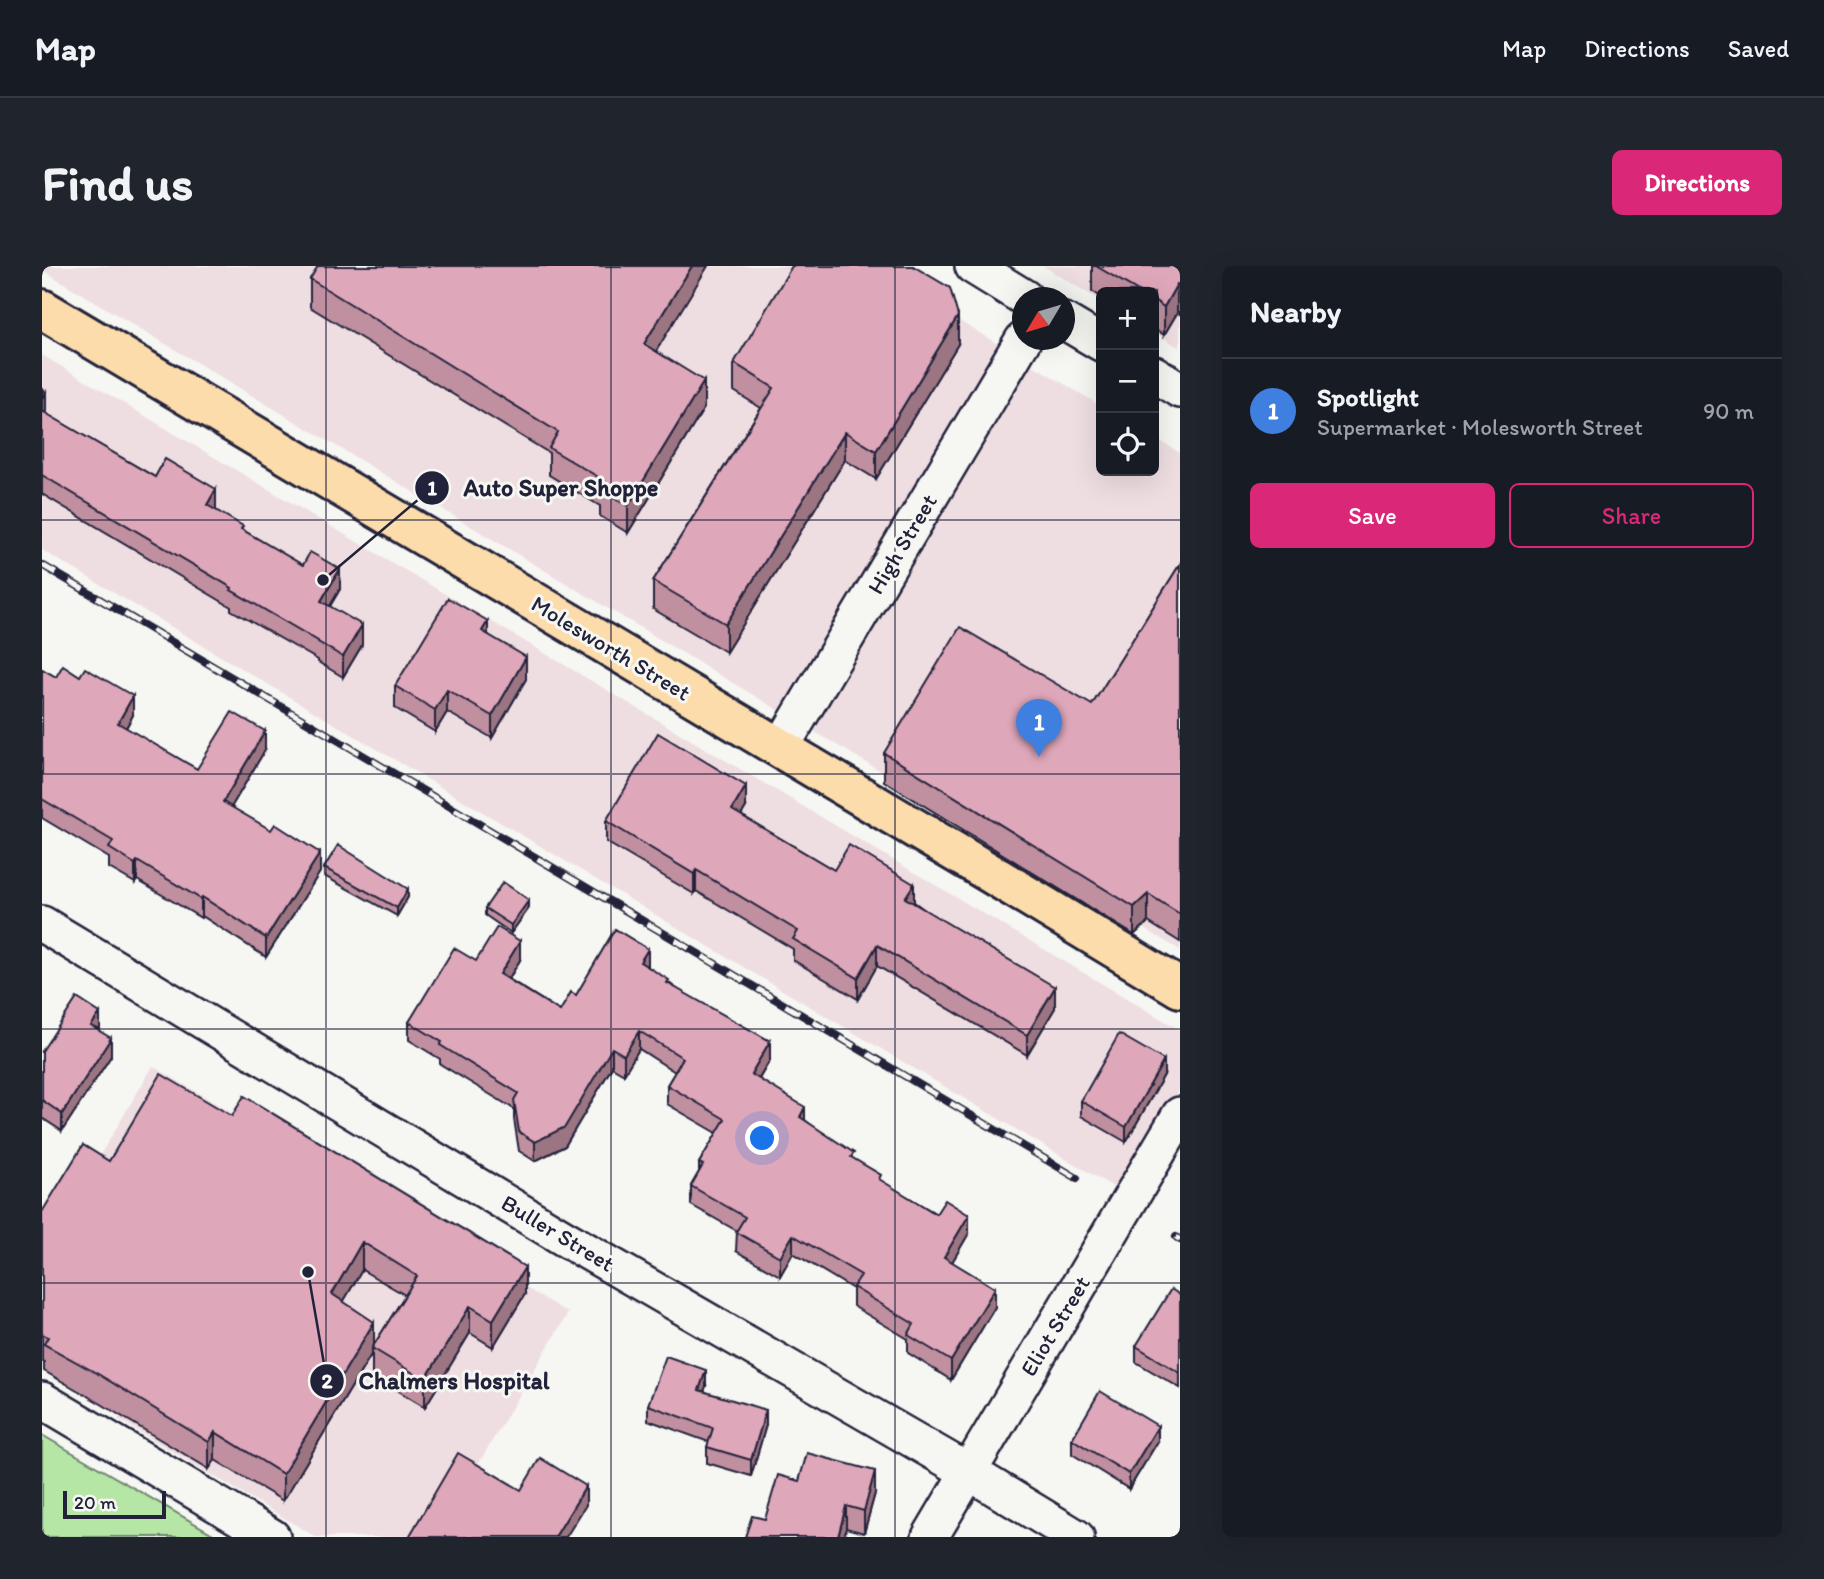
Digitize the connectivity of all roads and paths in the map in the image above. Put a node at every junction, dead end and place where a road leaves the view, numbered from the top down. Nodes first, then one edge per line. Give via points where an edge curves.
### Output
1 (972, 266) edge
2 (1012, 290) edge
3 (42, 309) edge
4 (1075, 327) edge
5 (1096, 340) edge
6 (1017, 350) edge
7 (1159, 377) edge
8 (1180, 390) edge
9 (780, 749) junction
10 (42, 924) edge
11 (1180, 988) edge
12 (1180, 1115) edge
13 (42, 1400) edge
14 (969, 1472) junction
15 (272, 1537) edge
16 (930, 1537) edge
17 (1076, 1537) edge

1 - 2 street
3 - 9 main road, Molesworth Street
4 - 5 street
6 - 9 street, High Street
7 - 8 street
9 - 11 main road, Molesworth Street
10 - 14 street, Buller Street via 564,1238
12 - 14 street, Eliot Street
13 - 15 street
14 - 16 street, Eliot Street
14 - 17 street, Buller Street

